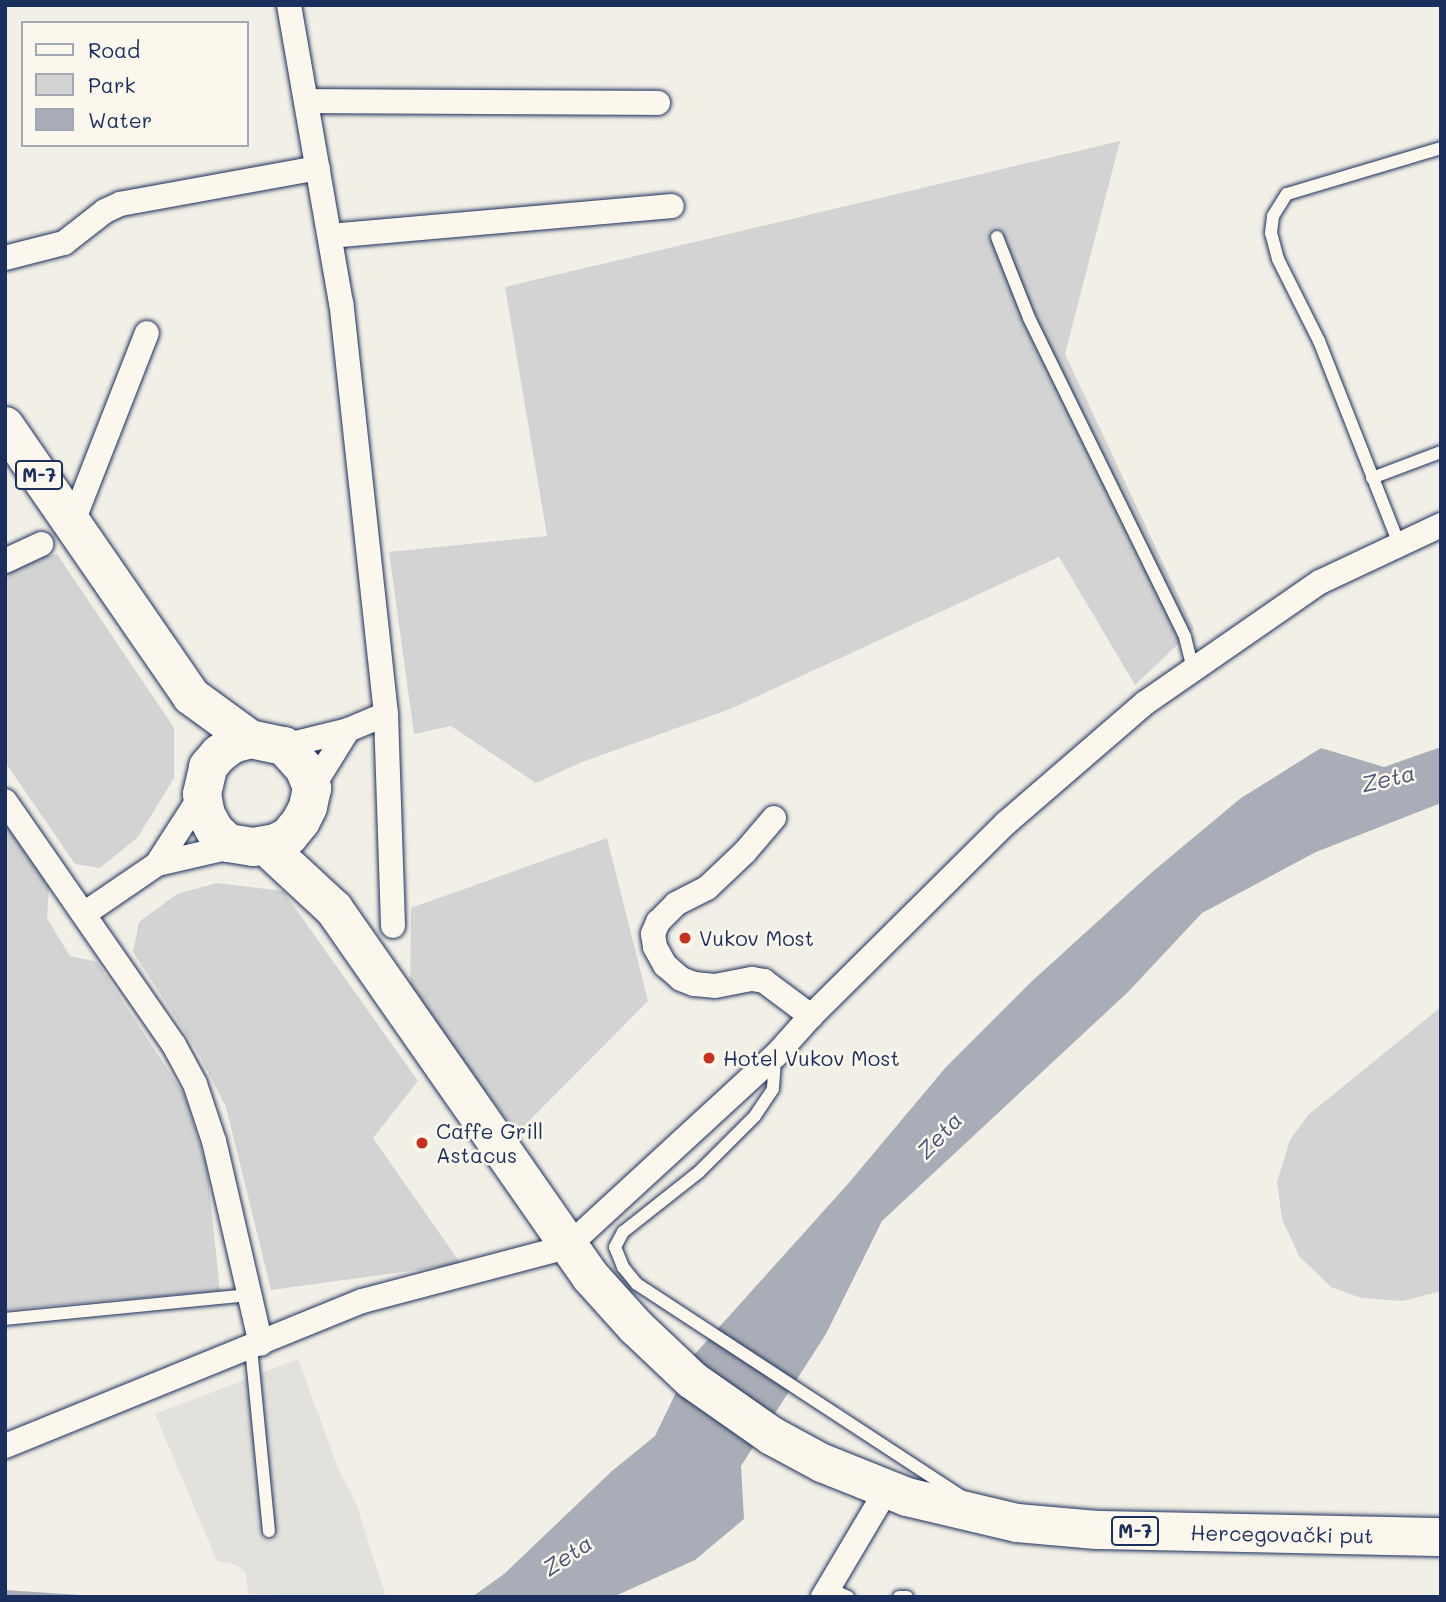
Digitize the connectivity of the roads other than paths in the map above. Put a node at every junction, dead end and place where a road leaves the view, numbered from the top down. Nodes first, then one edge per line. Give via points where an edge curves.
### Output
1 (289, 5) edge
2 (306, 101) junction
3 (658, 103) dead end
4 (1441, 148) edge
5 (318, 168) junction
6 (672, 206) dead end
7 (330, 236) junction
8 (997, 237) dead end
9 (5, 258) edge
10 (147, 333) dead end
11 (5, 426) edge
12 (1441, 452) edge
13 (1372, 478) junction
14 (1441, 525) edge
15 (57, 534) junction
16 (1399, 544) junction
17 (6, 560) edge
18 (1193, 669) junction
19 (191, 696) junction
20 (386, 714) junction
21 (348, 730) junction
22 (267, 742) junction
23 (205, 780) junction
24 (5, 801) edge
25 (306, 804) junction
26 (774, 818) dead end
27 (250, 846) junction
28 (157, 864) junction
29 (334, 909) junction
30 (84, 914) junction
31 (393, 926) dead end
32 (811, 1016) junction
33 (776, 1055) junction
34 (567, 1247) junction
35 (251, 1295) junction
36 (5, 1319) edge
37 (256, 1346) junction
38 (5, 1446) edge
39 (887, 1489) junction
40 (999, 1521) junction
41 (269, 1531) dead end
42 (1441, 1537) edge
43 (833, 1594) edge
44 (899, 1597) edge
45 (907, 1597) edge

1 - 2 street
2 - 3 street
2 - 5 street
4 - 13 lane via 1287,194 1273,216 1271,233 1278,259 1319,341
5 - 7 street
5 - 9 street via 120,204 64,243
6 - 7 street
7 - 20 street via 347,347
8 - 18 lane via 1029,318 1185,637
10 - 15 street
11 - 15 main road, M-7
12 - 13 lane
13 - 16 lane
14 - 16 street
15 - 17 street
15 - 19 main road, M-7
16 - 18 street via 1320,582
18 - 32 street via 1145,703 1006,823
19 - 22 main road, M-7
19 - 23 main road, M-7
20 - 21 street
20 - 31 street
21 - 22 street
21 - 25 street
22 - 23 main road via 233,744
22 - 25 main road, M-7 via 296,755
23 - 27 main road, M-7 via 206,815 215,831
23 - 28 street
24 - 30 street
25 - 27 main road via 289,836
25 - 29 main road, M-7
26 - 32 street via 707,888 676,904 658,922 653,934 655,947 665,965 681,979 715,986 764,981
27 - 28 street
27 - 29 main road, M-7
28 - 30 street
29 - 34 main road, M-7
30 - 35 street via 174,1045 195,1084 214,1141
32 - 33 street
33 - 34 street
33 - 40 lane via 773,1089 755,1116 699,1172 623,1232 615,1247 623,1266 637,1284
34 - 37 street via 362,1301
34 - 39 main road, Hercegovački put / M-7 via 652,1343 739,1416 796,1450
35 - 36 lane
35 - 37 street
37 - 38 street
37 - 41 lane
39 - 40 main road, Hercegovački put / M-7
39 - 43 street
40 - 42 main road, Hercegovački put / M-7 via 1097,1530
44 - 45 lane

